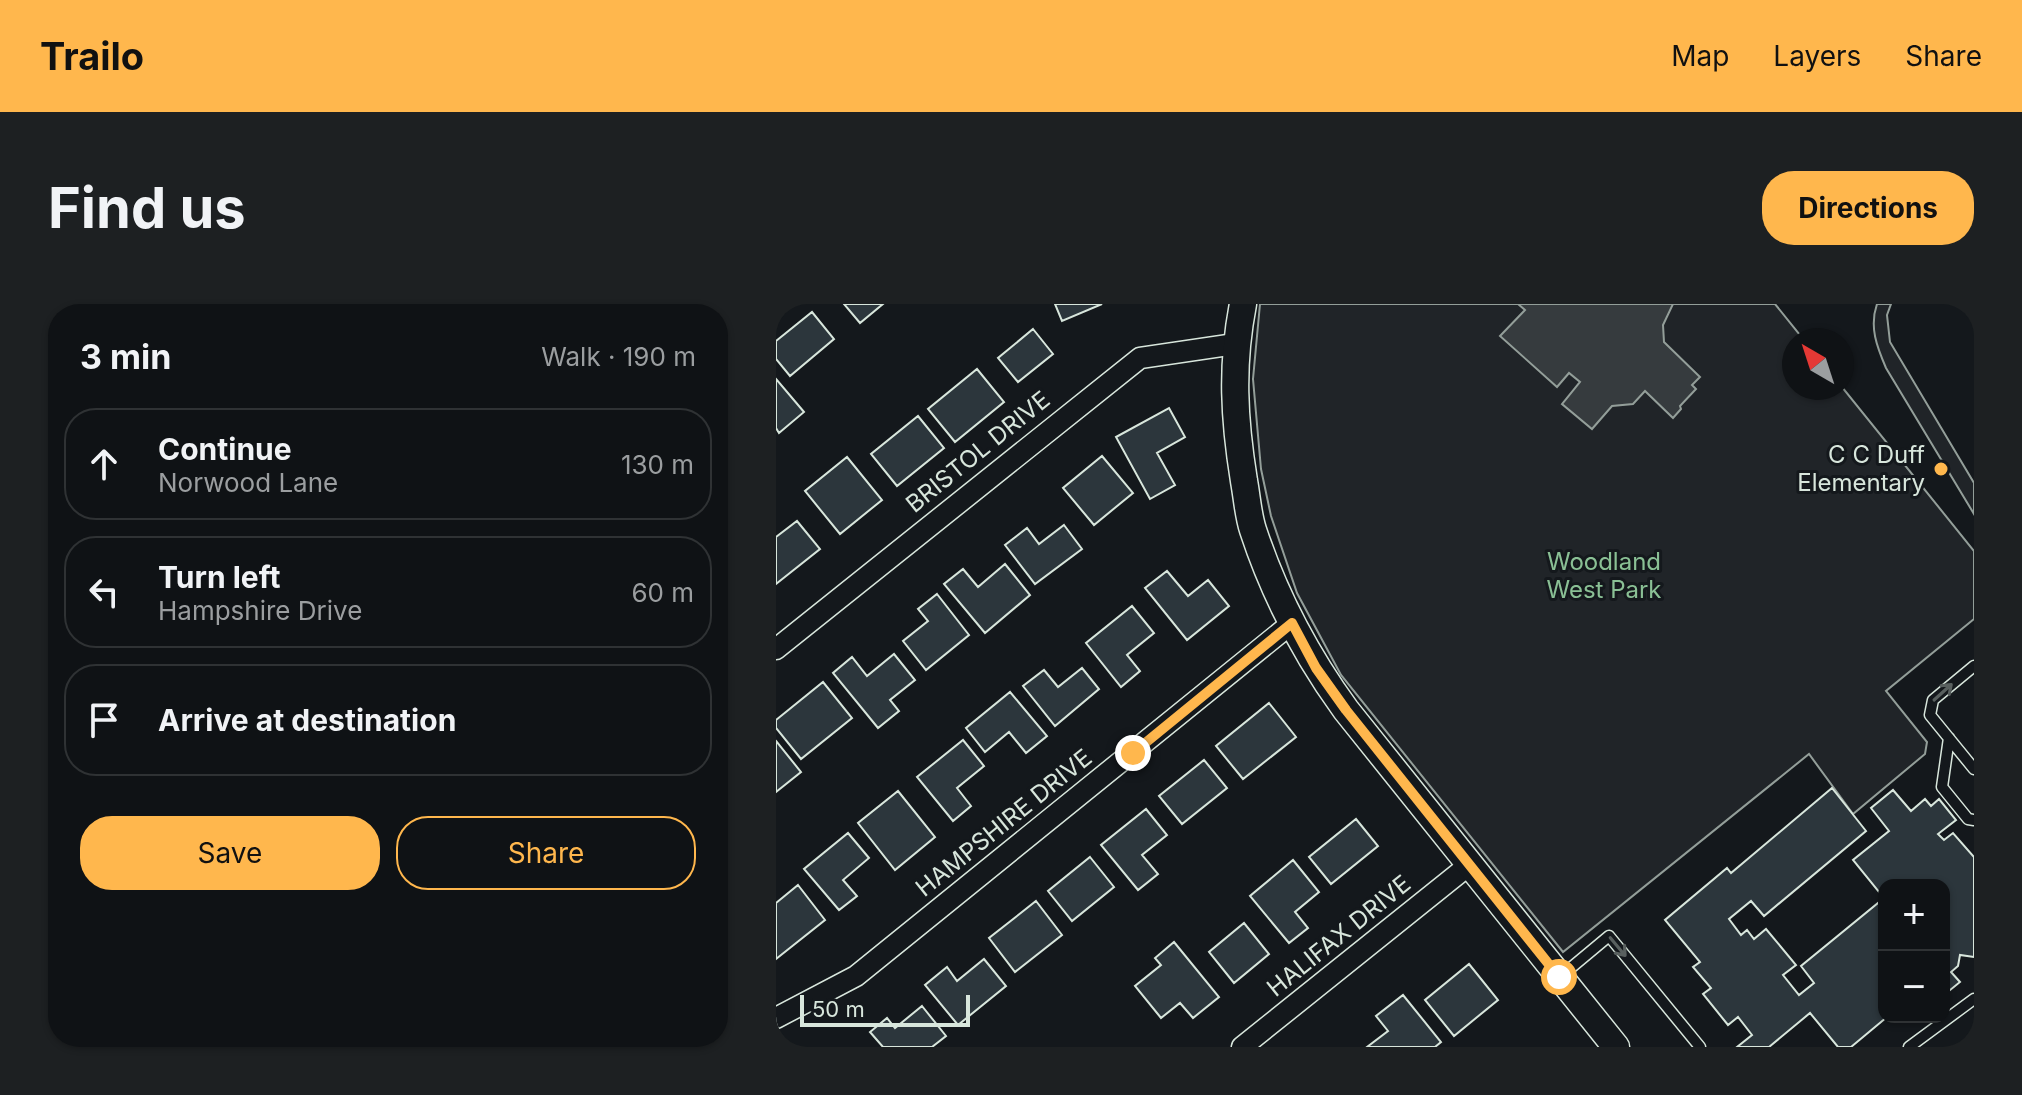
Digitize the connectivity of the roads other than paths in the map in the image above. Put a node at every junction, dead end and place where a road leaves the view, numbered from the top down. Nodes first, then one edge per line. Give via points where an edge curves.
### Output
1 (1243, 304) edge
2 (1235, 344) junction
3 (1292, 623) junction
4 (776, 649) edge
5 (1974, 666) edge
6 (1949, 738) junction
7 (1974, 769) edge
8 (1974, 820) edge
9 (1469, 865) junction
10 (1559, 977) junction
11 (1974, 999) edge
12 (776, 1018) edge
13 (1242, 1047) edge
14 (1616, 1047) edge
15 (1700, 1047) edge
16 (1909, 1047) edge

1 - 2 street
2 - 3 street via 1237,426 1252,528
2 - 4 street, BRISTOL DRIVE via 1140,358
3 - 9 street via 1323,679
3 - 12 street, HAMPSHIRE DRIVE via 856,976
6 -> 5 lane via 1930,715 1933,700
6 - 7 lane
6 - 8 lane via 1942,787
9 - 10 street
9 - 13 street, HALIFAX DRIVE
10 - 14 street
10 -> 15 lane via 1609,936
11 - 16 lane

